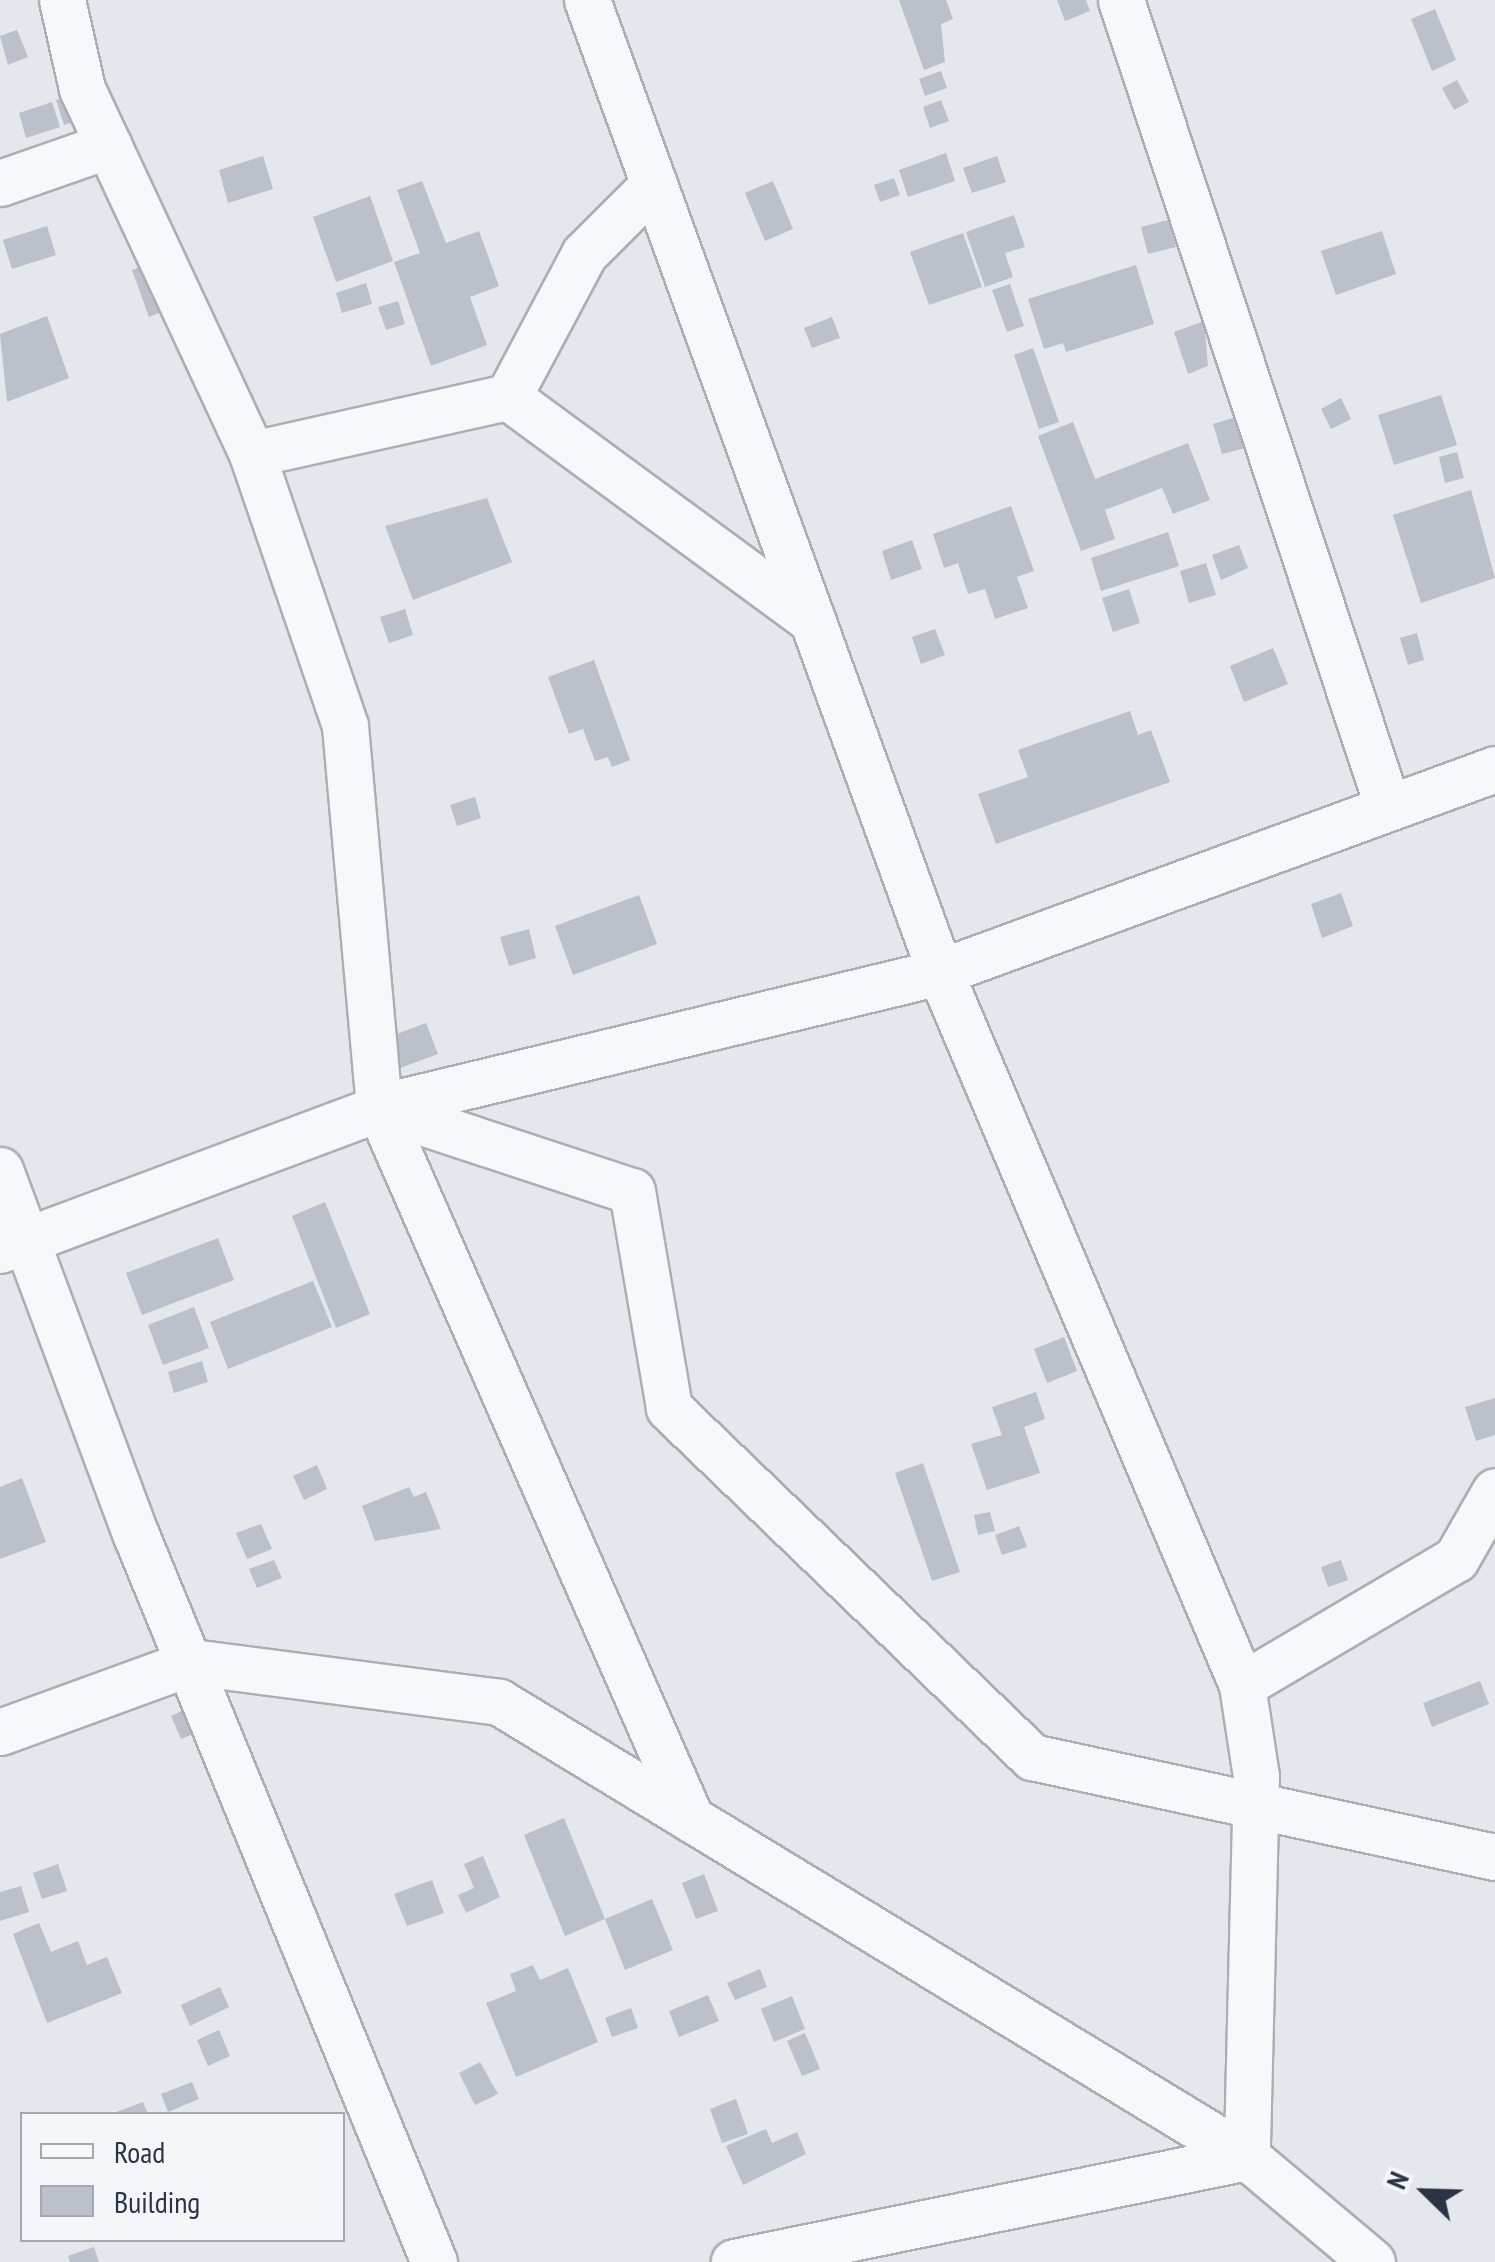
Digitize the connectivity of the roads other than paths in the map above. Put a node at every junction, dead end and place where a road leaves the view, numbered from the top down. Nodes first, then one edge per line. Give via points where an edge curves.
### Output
1 (62, 0) edge
2 (586, 0) edge
3 (1122, 0) edge
4 (109, 145) junction
5 (0, 183) edge
6 (654, 184) junction
7 (508, 397) junction
8 (252, 454) junction
9 (813, 621) junction
10 (1495, 769) edge
11 (1388, 808) junction
12 (940, 972) junction
13 (379, 1108) junction
14 (0, 1170) edge
15 (13, 1245) edge
16 (1495, 1491) edge
17 (192, 1662) junction
18 (1242, 1686) junction
19 (0, 1732) edge
20 (1256, 1804) junction
21 (692, 1819) junction
22 (1495, 1857) edge
23 (1246, 2157) junction
24 (434, 2262) edge
25 (734, 2262) edge
26 (1372, 2262) edge

1 - 4 street via 82,89
2 - 6 street
3 - 11 street
4 - 5 street
4 - 8 street
6 - 7 street via 584,254
6 - 9 street
7 - 8 street
7 - 9 street
8 - 13 street via 345,726
9 - 12 street
10 - 11 street
11 - 12 street
12 - 13 street
12 - 18 street
13 - 15 street
13 - 20 street via 632,1192 669,1408 1032,1757
13 - 21 street
14 - 15 street
15 - 17 street
16 - 18 street via 1456,1560
17 - 19 street
17 - 21 street via 498,1702
17 - 24 street
18 - 20 street
20 - 22 street
20 - 23 street
21 - 23 street
23 - 25 street
23 - 26 street

